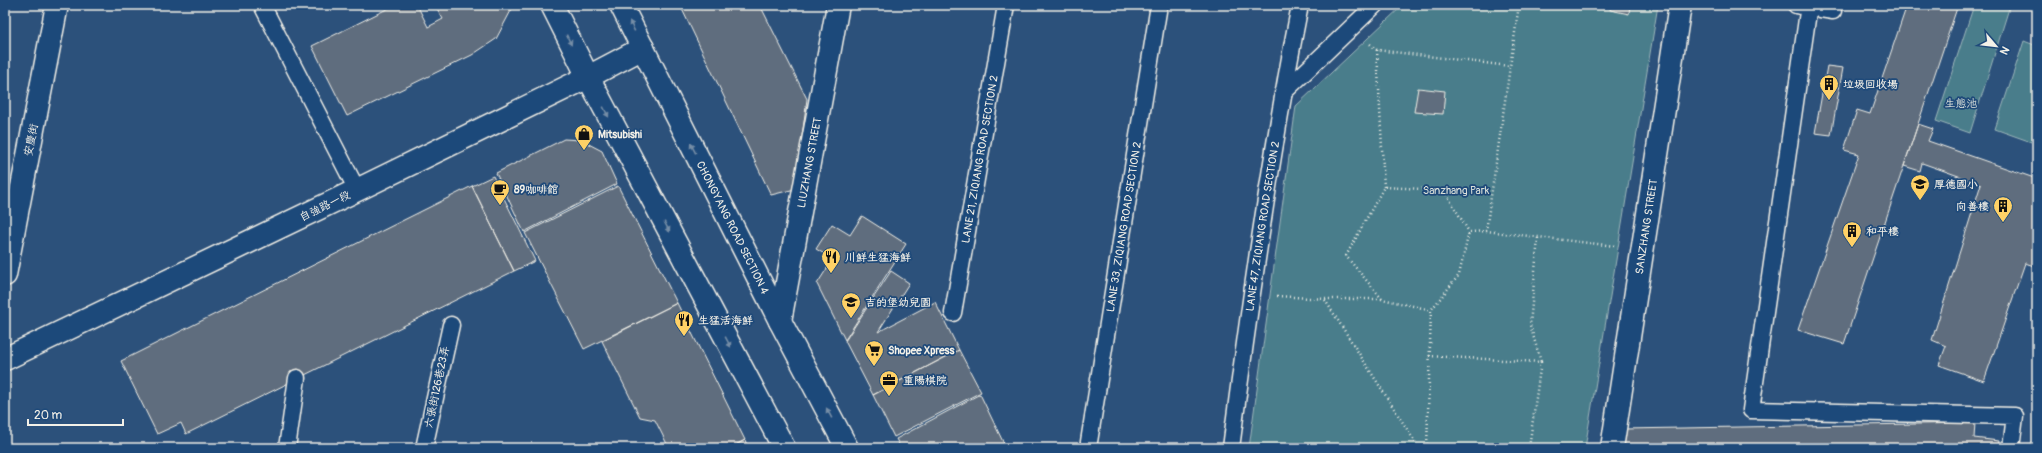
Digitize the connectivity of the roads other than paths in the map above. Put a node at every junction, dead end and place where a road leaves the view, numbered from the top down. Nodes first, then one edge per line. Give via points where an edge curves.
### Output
1 (57, 5) edge
2 (262, 5) edge
3 (552, 5) edge
4 (621, 5) edge
5 (838, 5) edge
6 (1006, 5) edge
7 (1159, 5) edge
8 (1300, 5) edge
9 (1375, 5) edge
10 (1680, 5) edge
11 (1805, 6) edge
12 (1833, 11) dead end
13 (643, 48) junction
14 (588, 78) junction
15 (1283, 93) junction
16 (357, 190) junction
17 (5, 275) edge
18 (953, 313) dead end
19 (780, 320) junction
20 (451, 325) dead end
21 (5, 359) edge
22 (297, 378) dead end
23 (287, 448) edge
24 (424, 448) edge
25 (784, 448) edge
26 (847, 448) edge
27 (1088, 448) edge
28 (1231, 448) edge
29 (1612, 448) edge
30 (2011, 448) edge

1 - 17 street, 安慶街
2 - 16 lane
3 -> 14 street
13 -> 4 street, CHONGYANG ROAD SECTION 4
5 - 19 street, LIUZHANG STREET
6 - 18 lane, LANE 21, ZIQIANG ROAD SECTION 2
7 - 27 lane, LANE 33, ZIQIANG ROAD SECTION 2
8 - 15 lane, LANE 47, ZIQIANG ROAD SECTION 2
9 - 15 lane
10 - 29 street, SANZHANG STREET
11 - 12 lane
11 - 30 lane via 1751,410 2015,416
13 - 14 street, 自強路一段
19 -> 13 street, CHONGYANG ROAD SECTION 4
14 - 16 street, 自強路一段
14 -> 25 street
15 - 28 lane, LANE 47, ZIQIANG ROAD SECTION 2 via 1250,294
16 - 21 street, 自強路一段
26 -> 19 street, CHONGYANG ROAD SECTION 4
20 - 24 lane, 六張街126巷23弄
22 - 23 lane

